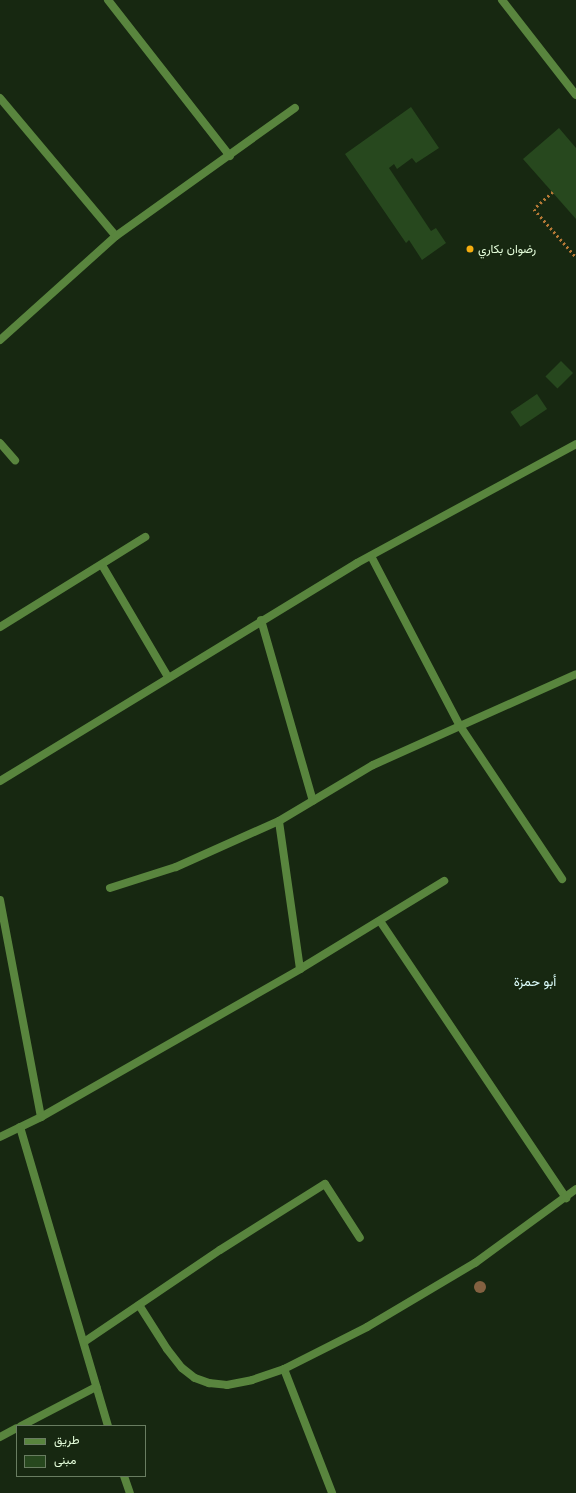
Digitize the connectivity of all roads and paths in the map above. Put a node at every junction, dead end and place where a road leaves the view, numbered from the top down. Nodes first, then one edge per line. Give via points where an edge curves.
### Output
1 (108, 0) edge
2 (502, 0) edge
3 (576, 96) edge
4 (0, 98) edge
5 (295, 108) dead end
6 (230, 156) junction
7 (552, 192) dead end
8 (116, 236) junction
9 (576, 257) edge
10 (0, 340) edge
11 (0, 443) edge
12 (576, 444) edge
13 (15, 460) dead end
14 (145, 537) dead end
15 (371, 556) junction
16 (102, 565) junction
17 (261, 620) junction
18 (0, 626) edge
19 (576, 674) edge
20 (168, 677) junction
21 (460, 726) junction
22 (0, 782) edge
23 (313, 801) junction
24 (279, 821) junction
25 (562, 879) dead end
26 (444, 881) dead end
27 (110, 888) dead end
28 (0, 900) edge
29 (380, 921) junction
30 (300, 969) junction
31 (41, 1118) junction
32 (20, 1128) junction
33 (0, 1137) edge
34 (576, 1189) edge
35 (566, 1198) junction
36 (360, 1238) dead end
37 (139, 1305) junction
38 (84, 1342) junction
39 (284, 1369) junction
40 (96, 1387) junction
41 (23, 1425) edge
42 (108, 1425) edge
43 (16, 1429) edge
44 (0, 1437) edge
45 (124, 1477) edge
46 (130, 1493) edge
47 (332, 1493) edge

1 - 6 street
2 - 3 street
4 - 8 street
5 - 6 street
6 - 8 street
7 - 9 path via 534,209
8 - 10 street
11 - 13 street
12 - 15 street
14 - 16 street
15 - 17 street
15 - 21 street
16 - 18 street
16 - 20 street
17 - 20 street
17 - 23 street
19 - 21 street
20 - 22 street
21 - 23 street via 373,765
21 - 25 street
23 - 24 street
24 - 27 street via 176,867
24 - 30 street
26 - 29 street
28 - 31 street
29 - 30 street
29 - 35 street
30 - 31 street
31 - 32 street
32 - 33 street
32 - 38 street
34 - 35 street
35 - 39 street via 475,1263 367,1327
36 - 37 street via 326,1184 220,1250
37 - 38 street
37 - 39 street via 167,1349 182,1368 195,1378 209,1384 227,1385
38 - 40 street
39 - 47 street
40 - 41 street
40 - 42 street
43 - 44 street
45 - 46 street

